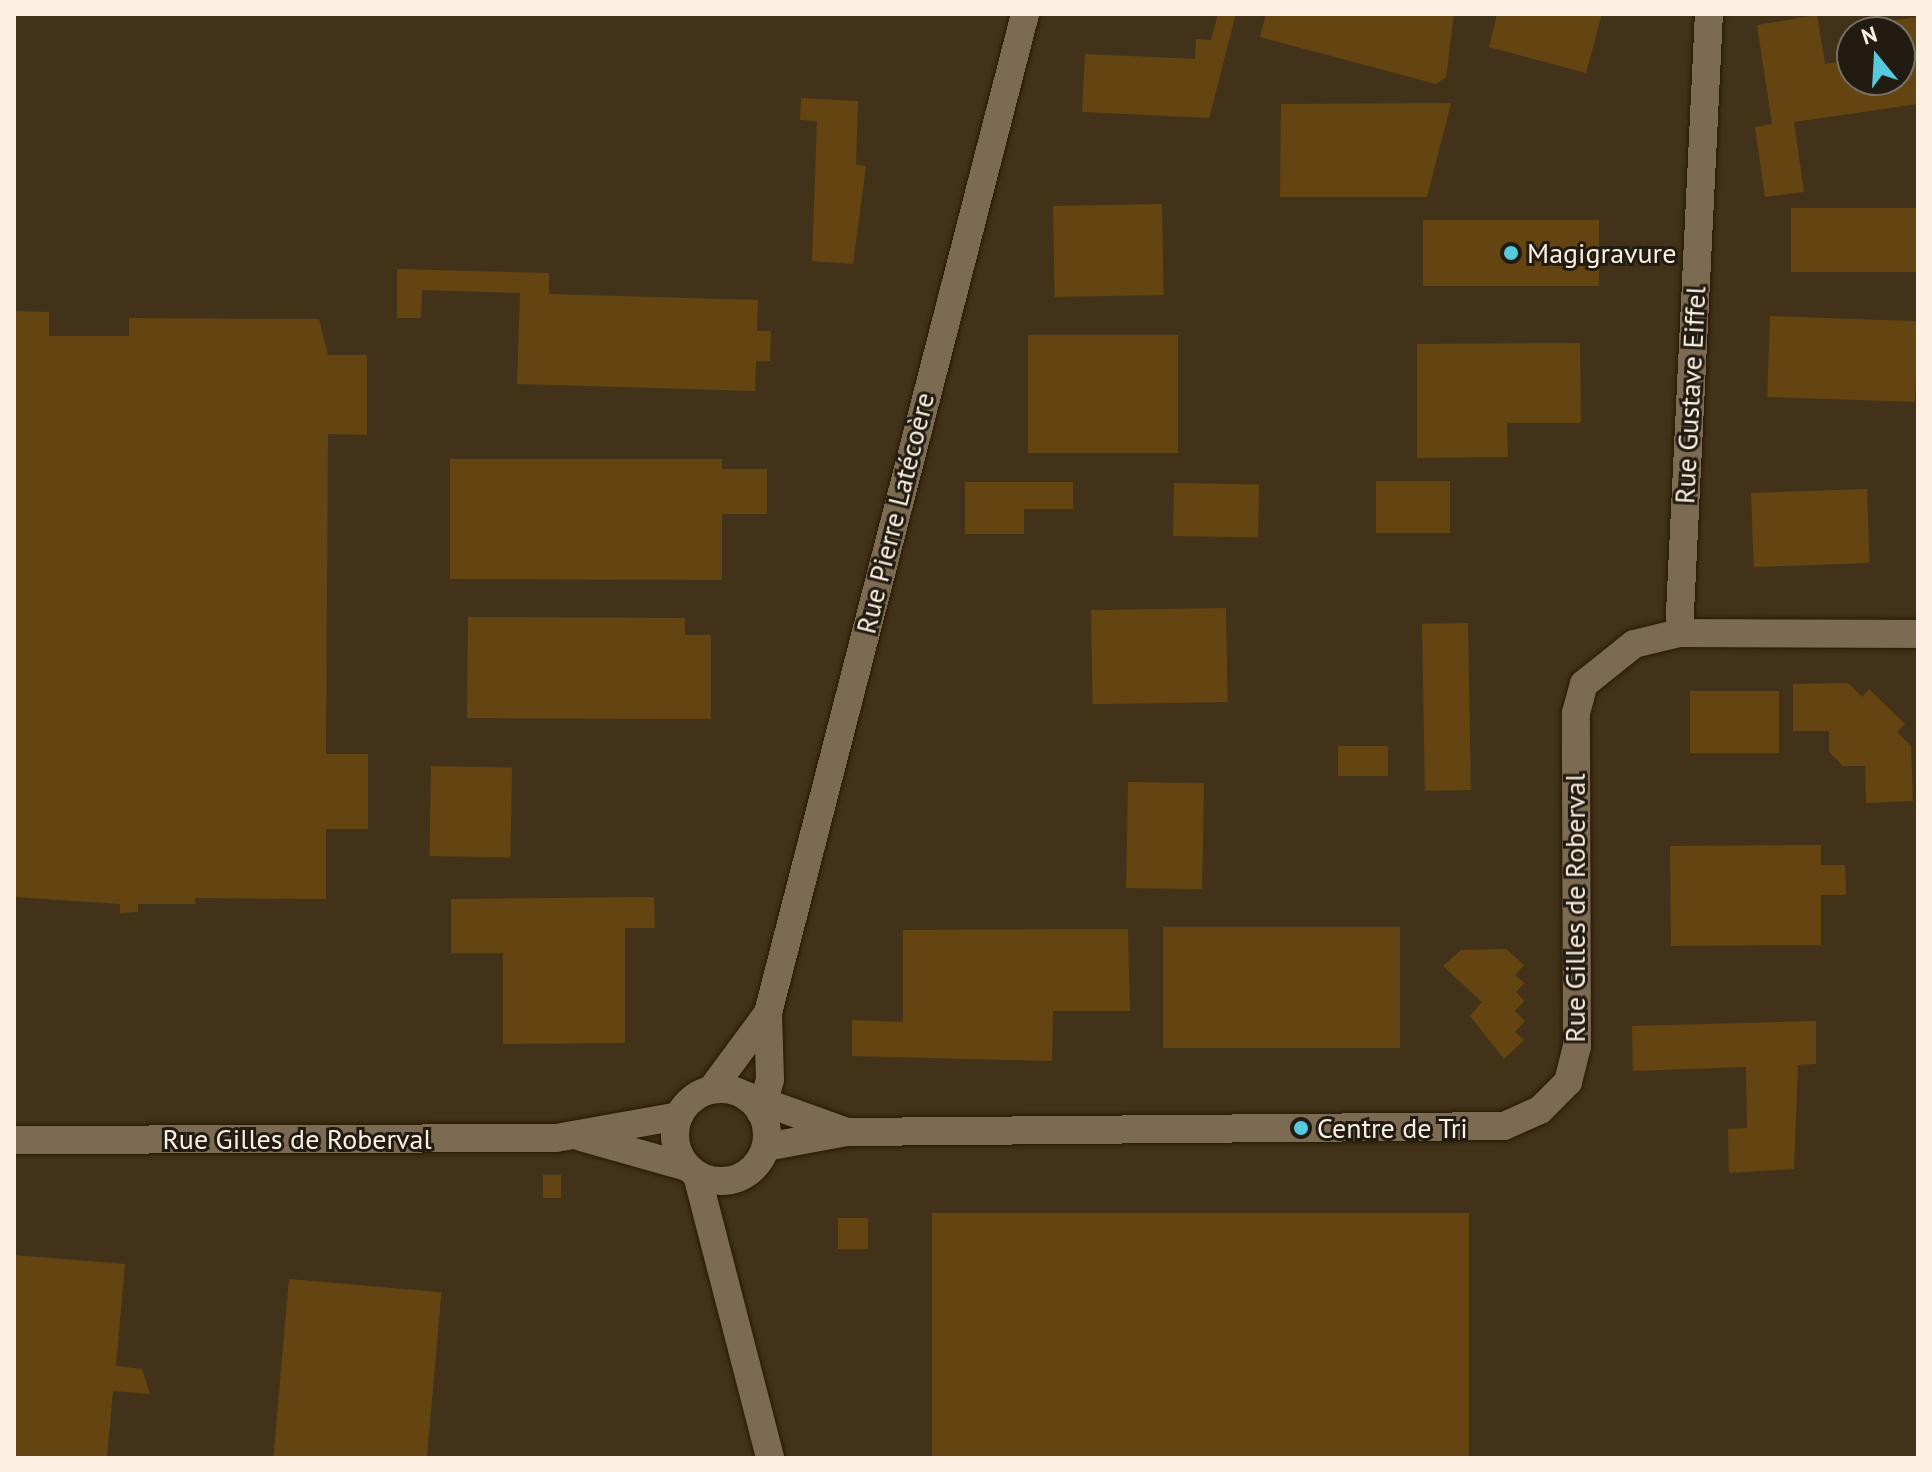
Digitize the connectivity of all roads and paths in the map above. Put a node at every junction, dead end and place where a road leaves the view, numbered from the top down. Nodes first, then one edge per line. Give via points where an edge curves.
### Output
1 (1025, 14) edge
2 (1709, 14) edge
3 (1679, 633) junction
4 (1918, 634) edge
5 (768, 1013) junction
6 (711, 1090) junction
7 (756, 1103) junction
8 (679, 1116) junction
9 (847, 1132) junction
10 (580, 1137) junction
11 (14, 1140) edge
12 (766, 1147) junction
13 (692, 1171) junction
14 (730, 1180) junction
15 (723, 1255) junction
16 (770, 1458) edge

1 - 5 street, Rue Pierre Latécoère
2 - 3 street, Rue Gustave Eiffel
3 - 4 street, Rue Gilles de Roberval
3 - 9 street, Rue Gilles de Roberval via 1634,644 1584,684 1576,713 1577,1047 1568,1082 1540,1110 1504,1126
5 - 6 street, Rue Pierre Latécoère
5 - 7 street, Rue Pierre Latécoère
6 - 7 street
6 - 8 street
7 - 9 street, Rue Gilles de Roberval
7 - 12 street
8 - 10 street, Rue Gilles de Roberval
8 - 13 street via 675,1143
9 - 12 street, Rue Gilles de Roberval
10 - 11 street, Rue Gilles de Roberval
10 - 13 street, Rue Gilles de Roberval
12 - 14 street via 746,1174
13 - 14 street
13 - 15 street
14 - 15 street
15 - 16 street

